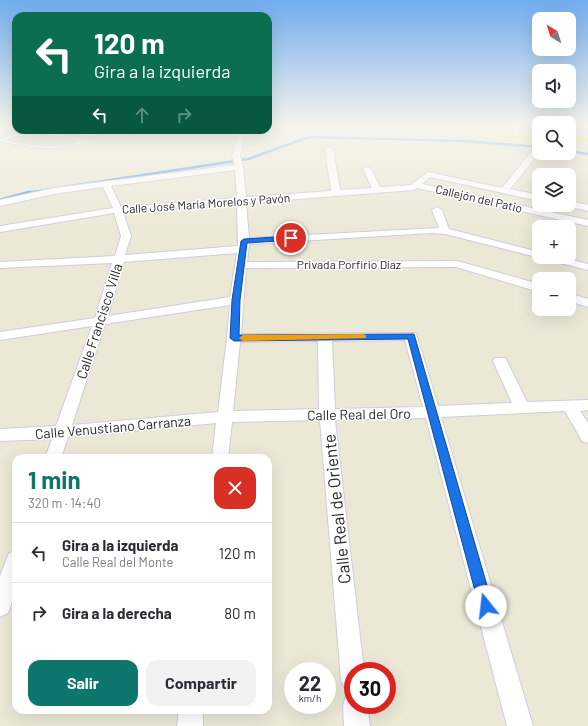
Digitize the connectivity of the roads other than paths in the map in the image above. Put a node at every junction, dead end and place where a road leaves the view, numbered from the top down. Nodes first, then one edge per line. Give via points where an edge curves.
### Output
1 (238, 160) edge
2 (330, 160) edge
3 (529, 160) edge
4 (238, 163) junction
5 (367, 169) dead end
6 (106, 184) junction
7 (415, 186) junction
8 (376, 190) junction
9 (505, 190) junction
10 (336, 193) junction
11 (532, 196) edge
12 (241, 200) junction
13 (0, 203) edge
14 (576, 205) edge
15 (588, 208) edge
16 (118, 210) junction
17 (437, 210) dead end
18 (588, 223) edge
19 (0, 229) edge
20 (445, 232) junction
21 (243, 245) junction
22 (532, 253) edge
23 (118, 259) junction
24 (576, 264) edge
25 (0, 265) edge
26 (241, 265) junction
27 (588, 267) edge
28 (532, 286) edge
29 (576, 299) edge
30 (236, 300) junction
31 (588, 303) edge
32 (100, 320) junction
33 (0, 336) edge
34 (325, 337) junction
35 (234, 338) junction
36 (500, 361) dead end
37 (569, 405) junction
38 (588, 405) edge
39 (522, 407) junction
40 (431, 412) junction
41 (327, 414) junction
42 (225, 417) junction
43 (63, 432) junction
44 (0, 435) edge
45 (588, 437) edge
46 (55, 454) edge
47 (220, 454) edge
48 (12, 570) edge
49 (8, 579) edge
50 (0, 606) edge
51 (351, 662) edge
52 (191, 714) edge
53 (356, 714) edge
54 (190, 726) edge
55 (358, 726) edge
56 (520, 726) edge

1 - 4 street
2 - 10 street
3 - 9 street
4 - 6 street
4 - 12 street
5 - 8 street
6 - 13 street via 54,191
6 - 16 street, Calle Francisco Villa
7 - 8 street, Calle José María Morelos y Pavón
7 - 9 street via 428,174
7 - 18 street, Callejón del Patio
8 - 10 street, Calle José María Morelos y Pavón
9 - 11 street
10 - 12 street, Calle José María Morelos y Pavón
12 - 16 street, Calle José María Morelos y Pavón
12 - 21 street
14 - 15 street
16 - 19 street, Calle José María Morelos y Pavón
16 - 23 street, Calle Francisco Villa via 126,236
17 - 20 street
20 - 21 street via 431,230
20 - 22 street
21 - 23 street
21 - 26 street
23 - 25 street
23 - 32 street, Calle Francisco Villa
24 - 27 street
26 - 28 street, Privada Porfirio Díaz via 457,264
26 - 30 street
29 - 31 street
30 - 32 street
30 - 35 street
32 - 33 street
32 - 43 street, Calle Francisco Villa
34 - 35 street
34 - 40 street via 411,336
34 - 41 street, Calle Real de Oriente
35 - 42 street
36 - 39 street
37 - 38 street, Calle Real del Oro
37 - 39 street, Calle Real del Oro
37 - 45 street
39 - 40 street, Calle Real del Oro
40 - 41 street, Calle Real del Oro
40 - 56 street
41 - 42 street, Calle Real del Oro
41 - 51 street, Calle Real de Oriente
42 - 43 street, Calle Venustiano Carranza
42 - 47 street
43 - 44 street, Calle Venustiano Carranza
43 - 46 street, Calle Francisco Villa
48 - 49 street
49 - 50 street
52 - 54 street
53 - 55 street

